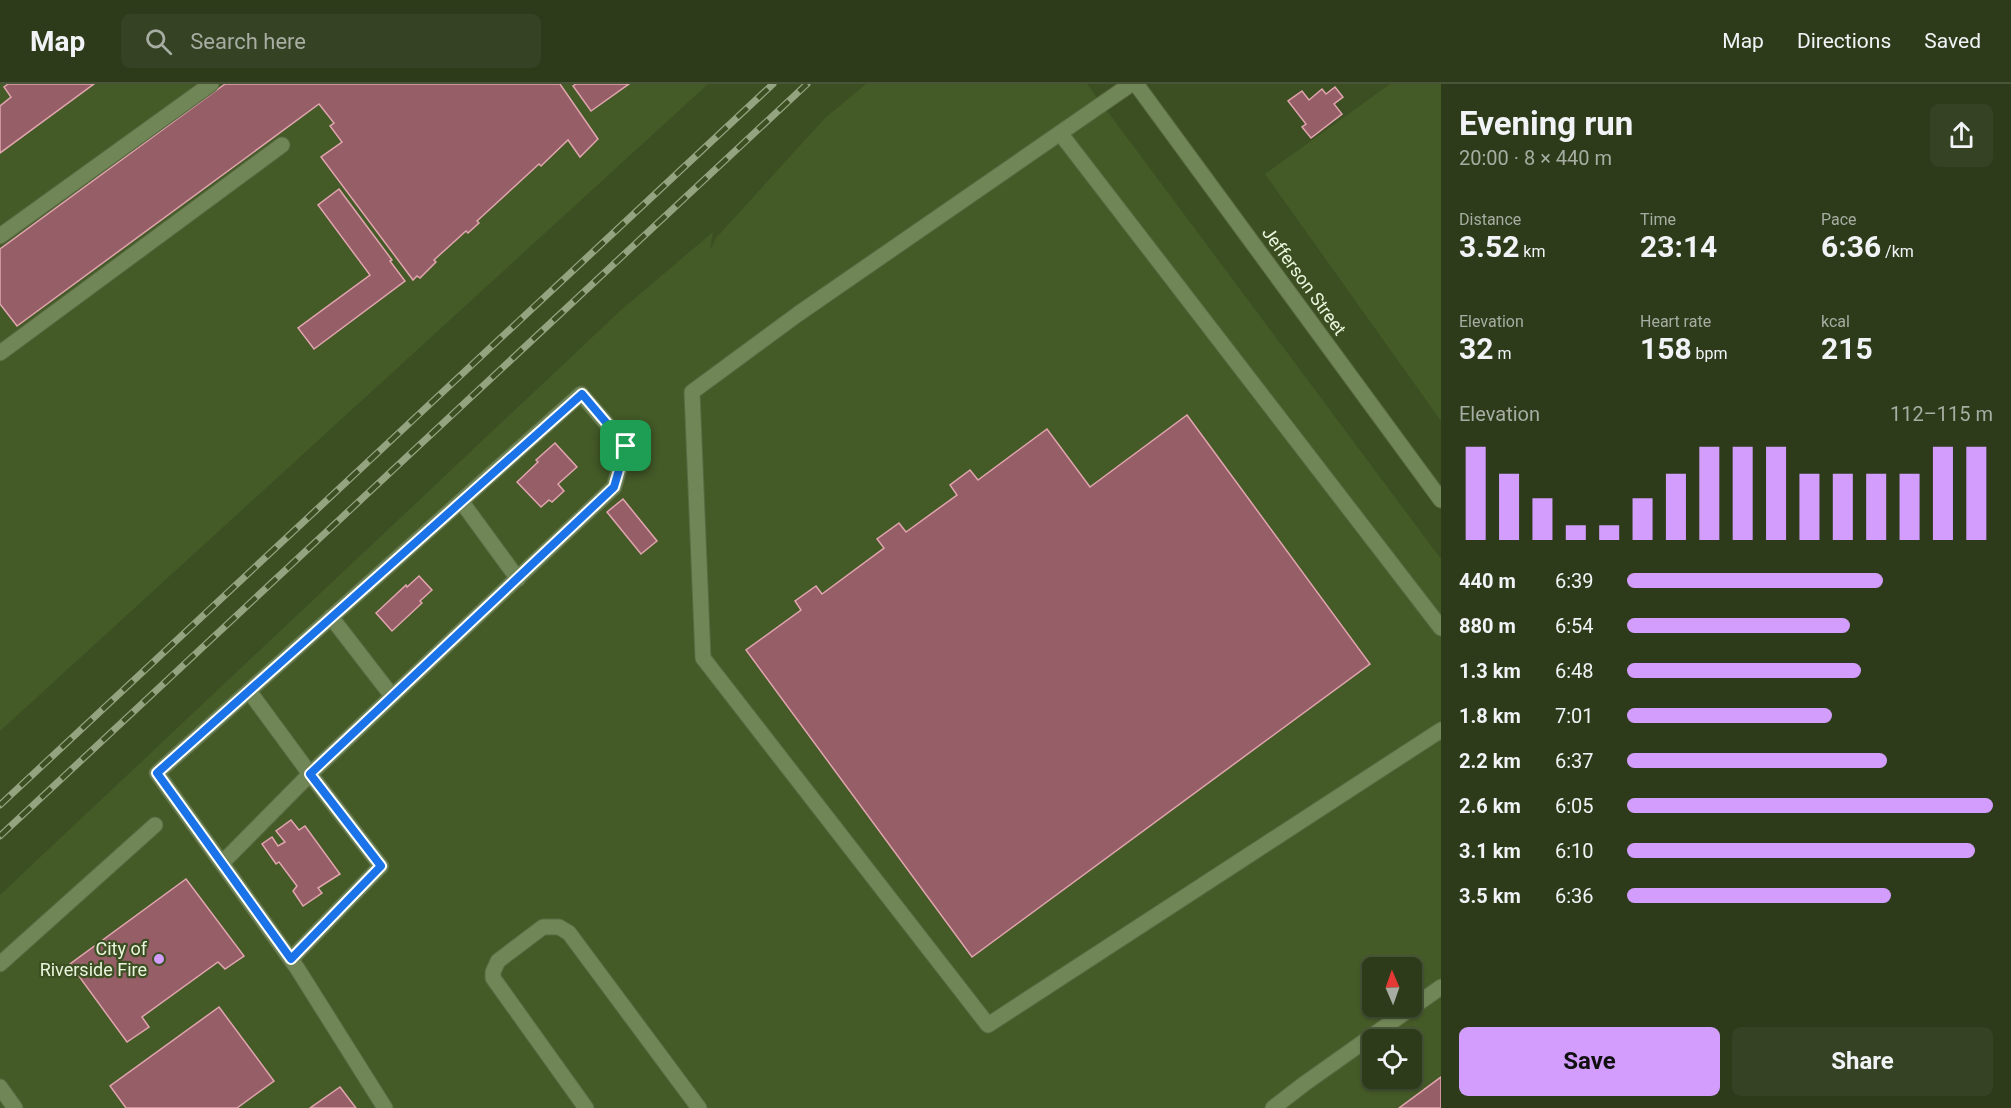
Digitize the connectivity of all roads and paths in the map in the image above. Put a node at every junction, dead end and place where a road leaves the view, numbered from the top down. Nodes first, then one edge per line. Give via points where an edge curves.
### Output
1 (211, 84) edge
2 (1131, 84) edge
3 (1136, 84) edge
4 (1060, 133) junction
5 (282, 145) dead end
6 (0, 236) edge
7 (0, 353) edge
8 (1441, 500) edge
9 (461, 501) junction
10 (518, 579) junction
11 (331, 617) junction
12 (1441, 628) edge
13 (249, 691) junction
14 (392, 696) junction
15 (1441, 730) edge
16 (310, 774) junction
17 (155, 825) dead end
18 (222, 863) junction
19 (291, 959) junction
20 (0, 964) edge
21 (1441, 987) edge
22 (0, 1088) edge
23 (15, 1108) edge
24 (385, 1108) edge
25 (586, 1108) edge
26 (699, 1108) edge
27 (1273, 1108) edge

1 - 6 street
2 - 4 street
3 - 8 street, Jefferson Street
4 - 12 street
4 - 15 street via 692,392 703,658 988,1025
5 - 7 street
9 - 10 street
9 - 10 street via 582,394 626,446 614,487
9 - 11 street
10 - 14 street
11 - 13 street
11 - 14 street
13 - 16 street
13 - 18 street via 157,773
14 - 16 street
16 - 18 street
16 - 19 street via 381,866
17 - 20 street
18 - 19 street
19 - 24 street
21 - 27 street
22 - 23 street
25 - 26 street via 493,978 498,961 543,927 559,927 569,933

